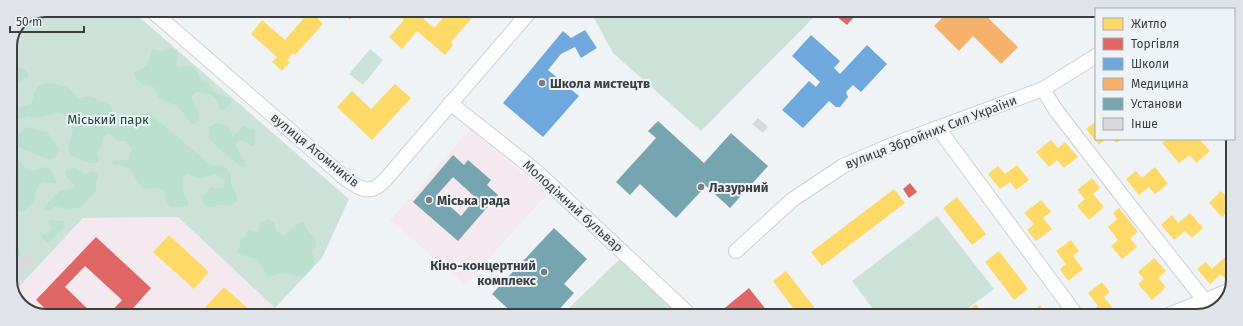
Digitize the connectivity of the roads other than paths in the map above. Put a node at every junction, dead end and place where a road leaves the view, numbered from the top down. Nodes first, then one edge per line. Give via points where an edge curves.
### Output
1 (159, 17) edge
2 (525, 17) edge
3 (1095, 57) edge
4 (1043, 89) junction
5 (450, 103) junction
6 (938, 128) junction
7 (736, 251) dead end
8 (1222, 294) edge
9 (1205, 301) junction
10 (683, 309) edge
11 (1072, 309) edge
12 (1184, 309) edge

1 - 5 street, вулиця Атомників via 342,175 362,188 372,190 378,187
2 - 5 street, вулиця Атомників
3 - 4 street, вулиця Збройних Сил України
4 - 6 street, вулиця Збройних Сил України
4 - 9 street via 1123,197
5 - 10 street, Молодіжний бульвар via 536,171
6 - 7 street, вулиця Збройних Сил України via 873,152 834,171 792,200
6 - 11 street
8 - 9 street
9 - 12 street

